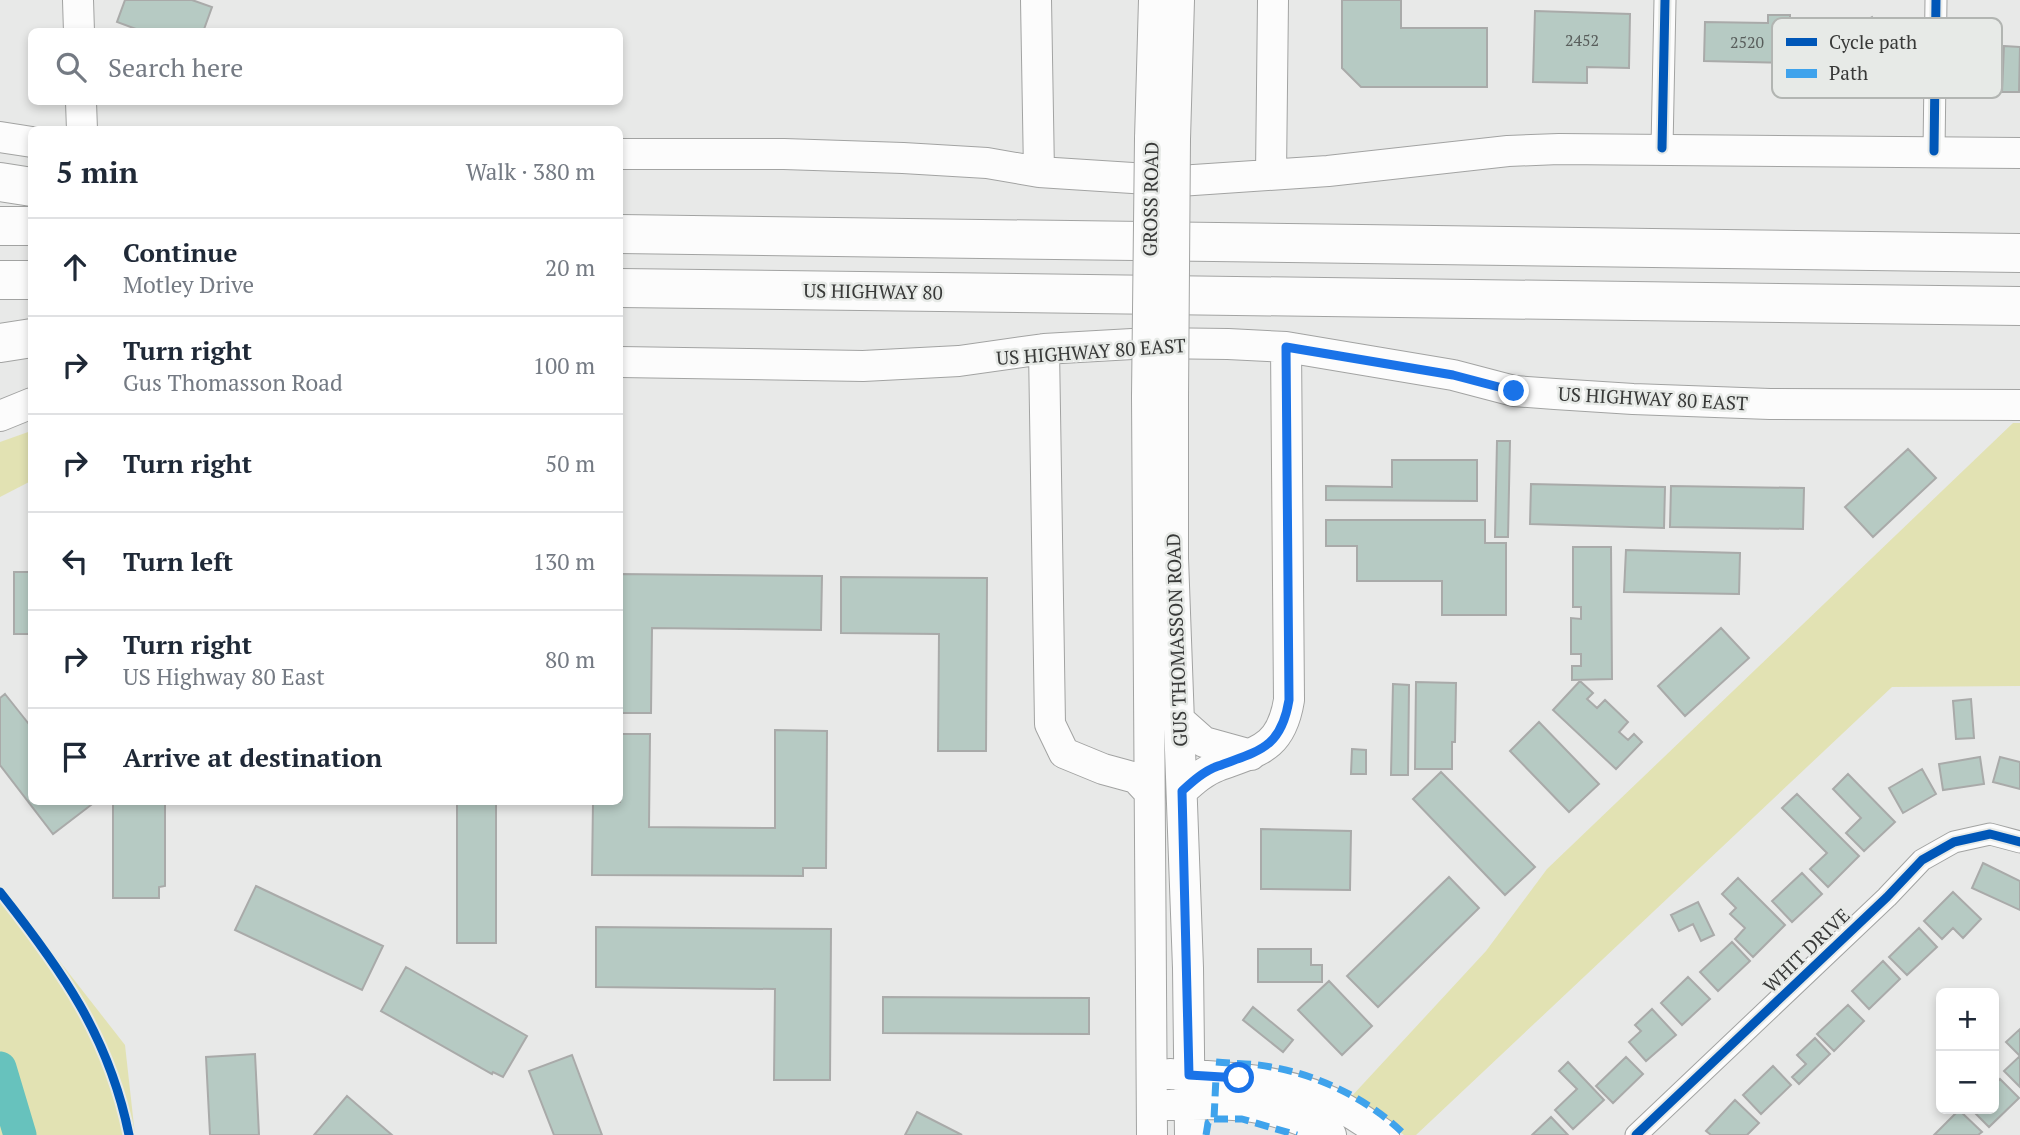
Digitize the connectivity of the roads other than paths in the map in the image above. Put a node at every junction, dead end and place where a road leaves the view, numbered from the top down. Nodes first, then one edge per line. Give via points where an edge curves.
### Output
1 (78, 0) edge
2 (1036, 0) edge
3 (1154, 0) edge
4 (1179, 0) edge
5 (1273, 0) edge
6 (1665, 0) edge
7 (1936, 0) edge
8 (1936, 18) edge
9 (79, 28) edge
10 (1935, 98) edge
11 (81, 105) edge
12 (82, 126) edge
13 (0, 137) edge
14 (1163, 139) junction
15 (28, 141) edge
16 (1662, 148) junction
17 (1934, 151) junction
18 (2020, 153) edge
19 (623, 155) edge
20 (1040, 172) junction
21 (1271, 174) junction
22 (0, 182) edge
23 (28, 186) edge
24 (0, 226) edge
25 (28, 226) edge
26 (623, 234) edge
27 (2020, 253) edge
28 (0, 280) edge
29 (28, 280) edge
30 (623, 288) edge
31 (675, 289) junction
32 (623, 296) edge
33 (2020, 306) edge
34 (28, 339) edge
35 (0, 343) edge
36 (1286, 347) junction
37 (1044, 349) junction
38 (623, 362) edge
39 (1160, 397) junction
40 (28, 405) edge
41 (2020, 405) edge
42 (0, 416) edge
43 (1177, 718) junction
44 (1148, 724) junction
45 (1252, 755) junction
46 (1080, 760) junction
47 (1182, 791) junction
48 (1149, 792) junction
49 (2020, 842) edge
50 (1184, 863) junction
51 (1150, 864) junction
52 (1151, 1073) junction
53 (1189, 1075) junction
54 (1300, 1104) junction
55 (1190, 1105) junction
56 (1152, 1121) edge
57 (1190, 1135) edge
58 (1331, 1135) edge
59 (1384, 1135) edge
60 (1636, 1135) edge

1 - 9 main road
2 - 20 main road
3 - 14 main road, GROSS ROAD
4 - 14 main road, GROSS ROAD
5 - 21 main road
6 - 16 street
7 - 8 street
10 - 17 street
11 - 12 main road
13 - 15 main road
14 - 39 main road, GROSS ROAD, bridge
16 - 17 main road
16 - 21 main road via 1508,152
17 - 18 main road
19 - 20 main road via 903,158
20 - 21 main road via 1179,180
22 - 23 highway
24 - 25 highway
26 - 27 highway
28 - 29 highway
30 - 31 highway, US HIGHWAY 80
31 - 32 highway
31 - 33 highway, US HIGHWAY 80
34 - 35 highway
36 - 37 main road, US HIGHWAY 80 EAST via 1150,343
36 - 41 main road, US HIGHWAY 80 EAST via 1453,375 1514,391 1756,403
36 - 45 main road via 1289,700 1282,729
37 - 38 main road, US HIGHWAY 80 EAST via 890,366
37 - 46 main road via 1050,724 1064,753
39 - 43 main road, GUS THOMASSON ROAD via 1173,558
39 - 44 main road, GUS THOMASSON ROAD
40 - 42 main road
43 - 45 main road via 1204,743
43 - 47 main road, GUS THOMASSON ROAD
44 - 46 main road via 1118,754
44 - 48 main road, GUS THOMASSON ROAD
45 - 47 main road via 1204,772
46 - 48 main road via 1136,778
47 - 50 main road, GUS THOMASSON ROAD
48 - 51 main road, GUS THOMASSON ROAD
49 - 60 street, WHIT DRIVE via 1990,834 1954,842 1922,860
50 - 51 main road
50 - 53 main road, GUS THOMASSON ROAD
51 - 52 main road, GUS THOMASSON ROAD
52 - 53 main road
52 - 56 main road, GUS THOMASSON ROAD
53 - 54 main road via 1265,1082
53 - 55 main road, GUS THOMASSON ROAD
54 - 55 main road
54 - 58 main road
54 - 59 main road via 1326,1099
55 - 56 main road
55 - 57 main road, GUS THOMASSON ROAD

